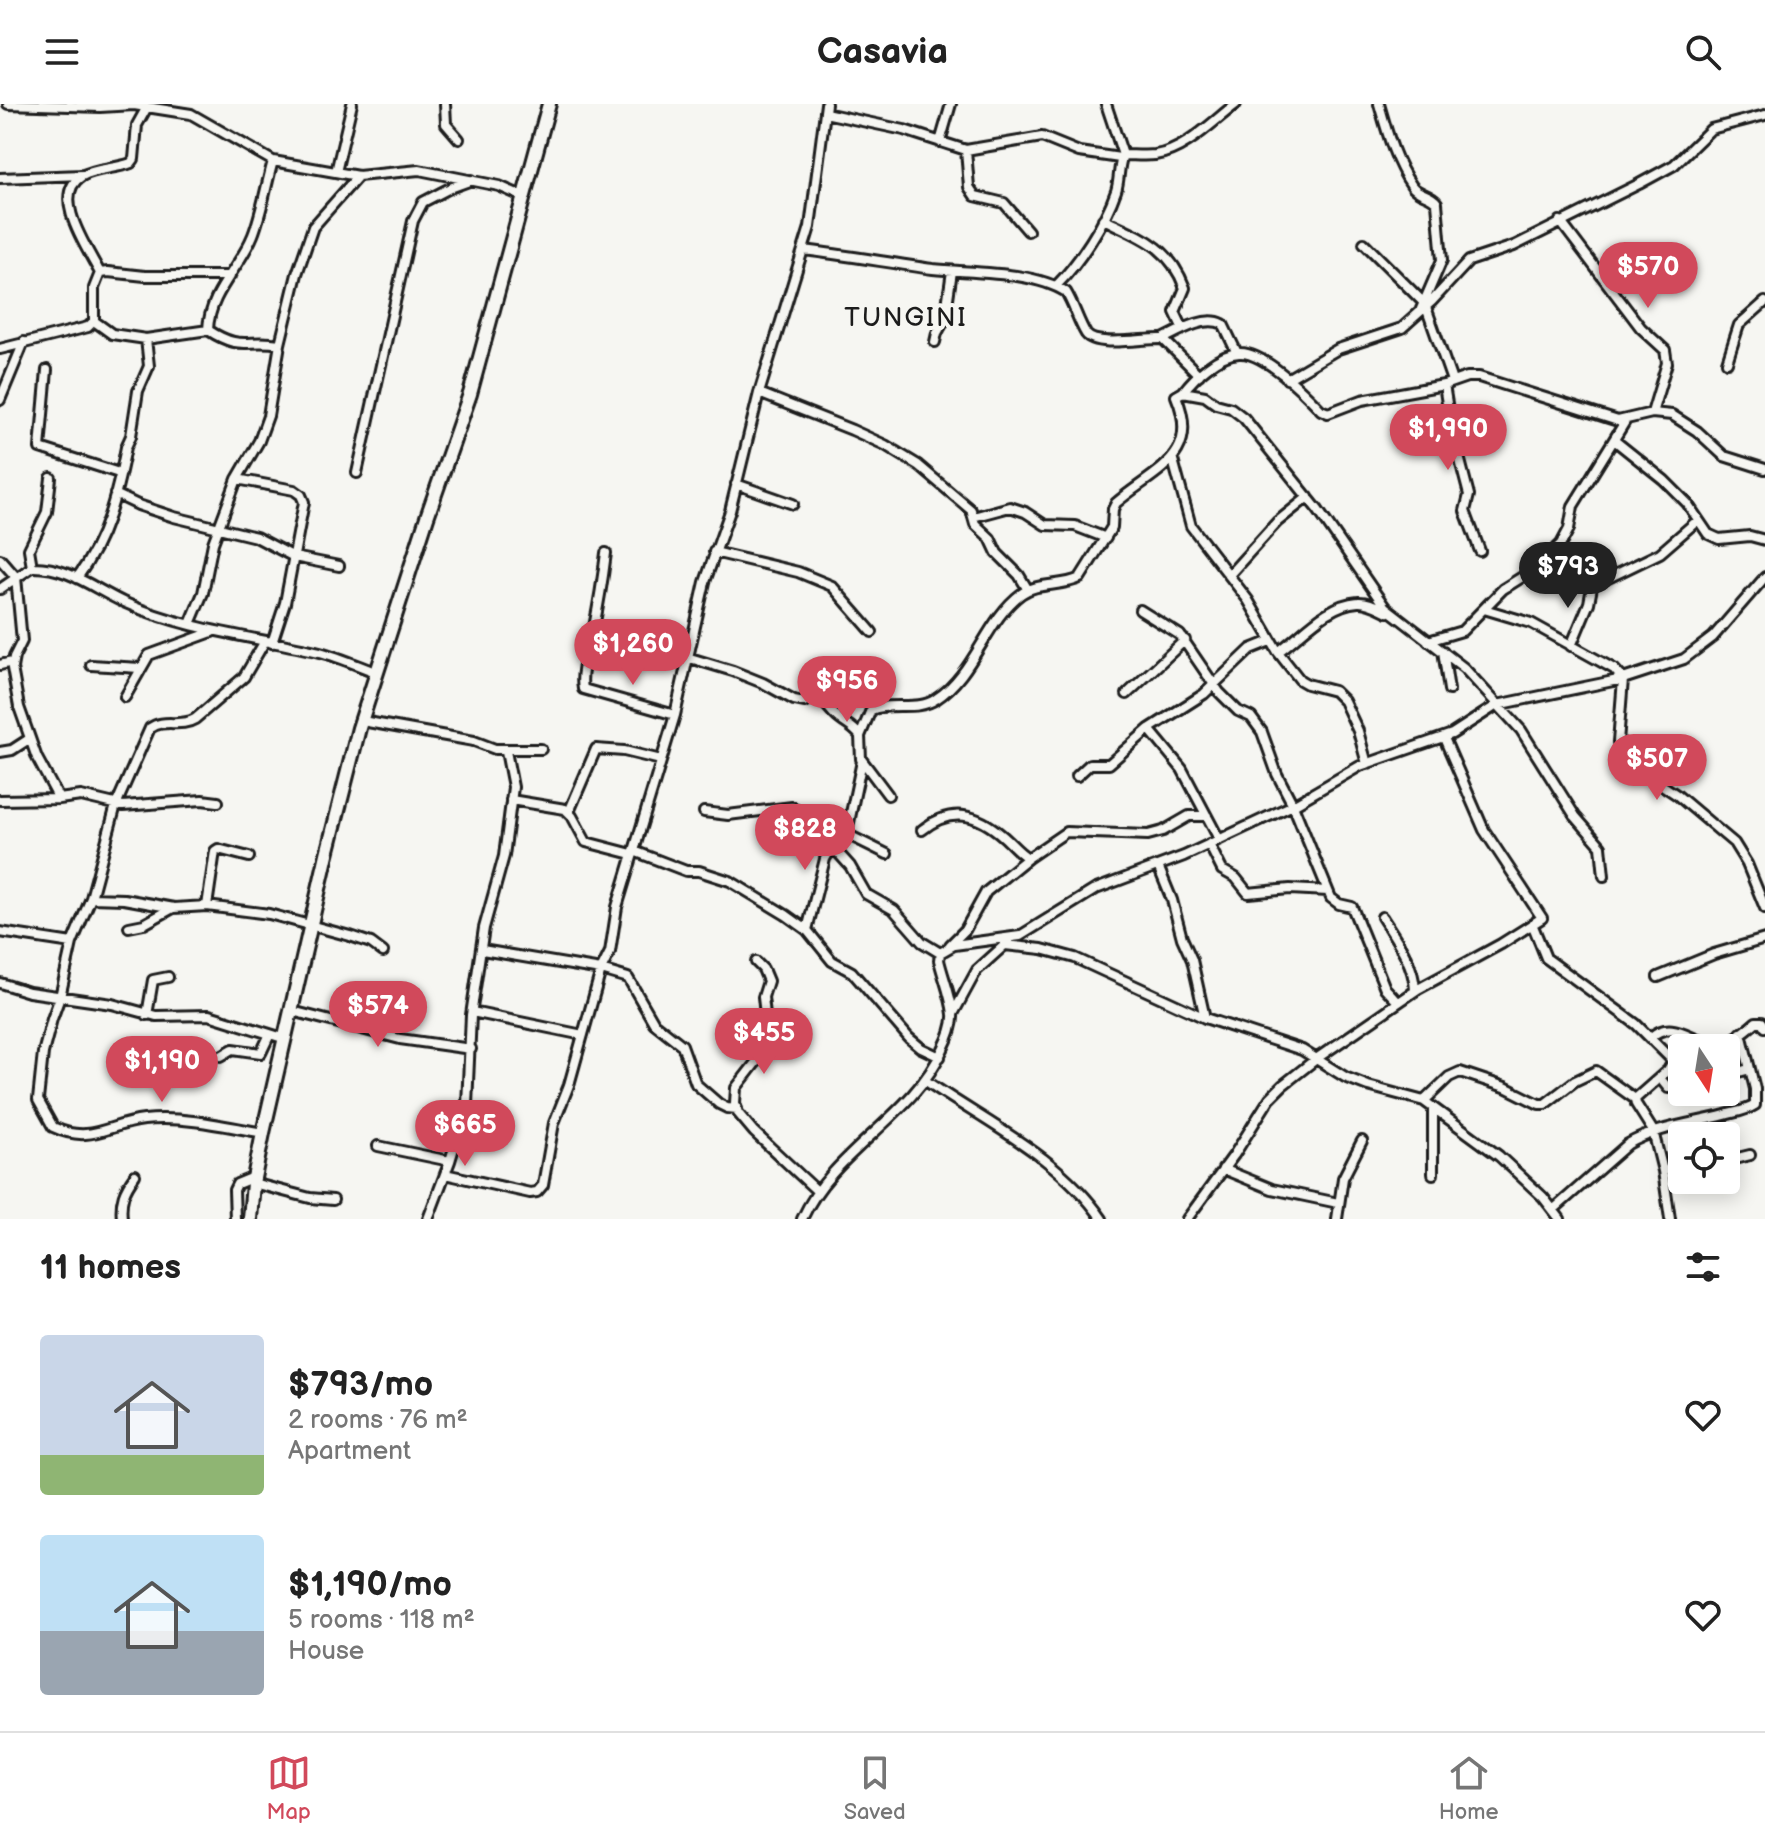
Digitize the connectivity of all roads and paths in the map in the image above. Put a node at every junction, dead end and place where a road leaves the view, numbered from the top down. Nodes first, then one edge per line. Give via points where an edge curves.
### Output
1 (8, 104) edge
2 (352, 104) edge
3 (445, 104) edge
4 (549, 104) edge
5 (951, 104) edge
6 (1106, 104) edge
7 (1236, 104) edge
8 (1379, 104) edge
9 (100, 105) edge
10 (825, 106) edge
11 (147, 107) junction
12 (1765, 115) edge
13 (459, 139) dead end
14 (940, 142) junction
15 (966, 150) junction
16 (1122, 156) junction
17 (273, 161) junction
18 (336, 172) junction
19 (83, 175) junction
20 (358, 176) junction
21 (0, 178) edge
22 (473, 180) junction
23 (524, 197) junction
24 (1103, 219) junction
25 (1560, 221) junction
26 (1028, 231) dead end
27 (1364, 243) dead end
28 (803, 250) junction
29 (952, 271) junction
30 (100, 273) junction
31 (230, 276) junction
32 (1056, 286) junction
33 (1765, 302) edge
34 (1423, 308) junction
35 (94, 321) junction
36 (1183, 329) junction
37 (208, 330) junction
38 (146, 339) junction
39 (1163, 339) junction
40 (24, 342) junction
41 (935, 342) dead end
42 (280, 344) junction
43 (0, 349) edge
44 (1237, 353) junction
45 (1727, 362) dead end
46 (47, 370) dead end
47 (1199, 375) junction
48 (1287, 379) junction
49 (1448, 383) junction
50 (759, 393) junction
51 (1188, 393) junction
52 (0, 400) edge
53 (1652, 413) junction
54 (1184, 416) junction
55 (1626, 420) junction
56 (1614, 440) junction
57 (1173, 460) junction
58 (1765, 469) edge
59 (119, 473) junction
60 (357, 473) dead end
61 (51, 478) dead end
62 (237, 479) junction
63 (736, 484) junction
64 (115, 494) junction
65 (1308, 497) junction
66 (793, 504) dead end
67 (973, 517) junction
68 (1698, 520) junction
69 (219, 528) junction
70 (1106, 538) junction
71 (1765, 540) edge
72 (1480, 551) dead end
73 (714, 552) junction
74 (606, 553) dead end
75 (294, 557) junction
76 (0, 559) edge
77 (339, 566) dead end
78 (32, 567) junction
79 (1535, 569) junction
80 (1229, 575) junction
81 (16, 577) junction
82 (1765, 577) edge
83 (77, 578) junction
84 (1593, 582) junction
85 (0, 589) edge
86 (1028, 590) junction
87 (1484, 609) junction
88 (1140, 610) dead end
89 (1392, 613) junction
90 (190, 624) junction
91 (594, 629) junction
92 (213, 631) junction
93 (872, 632) dead end
94 (1185, 640) junction
95 (1271, 641) junction
96 (1428, 641) junction
97 (268, 642) junction
98 (1571, 646) junction
99 (1443, 651) junction
100 (1278, 652) junction
101 (688, 659) junction
102 (12, 662) junction
103 (0, 665) edge
104 (91, 665) dead end
105 (140, 668) junction
106 (378, 673) junction
107 (1623, 679) junction
108 (1213, 685) junction
109 (1449, 690) dead end
110 (1127, 694) dead end
111 (125, 697) dead end
112 (1497, 705) junction
113 (675, 715) junction
114 (362, 721) junction
115 (1149, 729) junction
116 (860, 736) junction
117 (1444, 738) junction
118 (29, 739) junction
119 (541, 749) dead end
120 (506, 751) junction
121 (0, 752) edge
122 (661, 760) junction
123 (862, 761) junction
124 (1367, 764) junction
125 (1077, 776) dead end
126 (888, 795) dead end
127 (59, 799) junction
128 (0, 800) edge
129 (511, 800) junction
130 (218, 802) dead end
131 (116, 805) junction
132 (1293, 805) junction
133 (569, 812) junction
134 (704, 812) dead end
135 (1207, 816) junction
136 (922, 830) dead end
137 (844, 831) junction
138 (1219, 839) junction
139 (1209, 844) junction
140 (832, 846) junction
141 (633, 852) junction
142 (887, 854) dead end
143 (249, 857) dead end
144 (1028, 858) junction
145 (1158, 866) junction
146 (1604, 876) dead end
147 (1328, 891) junction
148 (91, 898) junction
149 (207, 906) junction
150 (174, 908) junction
151 (1765, 908) edge
152 (1382, 917) dead end
153 (311, 924) junction
154 (1533, 926) junction
155 (129, 927) dead end
156 (807, 930) junction
157 (0, 932) edge
158 (1765, 939) edge
159 (1008, 942) junction
160 (72, 943) junction
161 (950, 946) junction
162 (482, 950) junction
163 (383, 952) dead end
164 (940, 953) junction
165 (756, 962) dead end
166 (601, 970) junction
167 (168, 977) dead end
168 (1658, 977) dead end
169 (1415, 978) junction
170 (0, 983) edge
171 (1429, 983) junction
172 (1415, 990) junction
173 (60, 997) junction
174 (1398, 1002) junction
175 (292, 1011) junction
176 (472, 1012) junction
177 (953, 1014) junction
178 (147, 1015) junction
179 (1205, 1018) junction
180 (1765, 1027) edge
181 (1741, 1033) junction
182 (270, 1034) junction
183 (583, 1035) junction
184 (1651, 1037) junction
185 (286, 1039) junction
186 (471, 1049) junction
187 (221, 1056) dead end
188 (940, 1057) junction
189 (1316, 1059) junction
190 (1750, 1069) junction
191 (1740, 1072) edge
192 (1660, 1078) junction
193 (926, 1081) junction
194 (1668, 1088) edge
195 (1635, 1099) junction
196 (1424, 1101) junction
197 (737, 1109) junction
198 (1433, 1109) junction
199 (1653, 1131) junction
200 (263, 1133) junction
201 (1362, 1141) dead end
202 (378, 1146) dead end
203 (1750, 1155) dead end
204 (1740, 1158) edge
205 (450, 1161) junction
206 (1223, 1169) junction
207 (1668, 1170) edge
208 (1663, 1171) junction
209 (445, 1174) junction
210 (1433, 1174) dead end
211 (135, 1175) dead end
212 (254, 1180) junction
213 (817, 1191) junction
214 (333, 1200) dead end
215 (1338, 1203) junction
216 (1553, 1210) junction
217 (122, 1219) edge
218 (235, 1219) edge
219 (250, 1219) edge
220 (428, 1219) edge
221 (802, 1219) edge
222 (1102, 1219) edge
223 (1187, 1219) edge
224 (1337, 1219) edge
225 (1560, 1219) edge
226 (1670, 1219) edge

1 - 9 street
2 - 18 street
3 - 13 street via 446,124
4 - 23 main road
5 - 14 street
6 - 16 street
7 - 16 street via 1166,152
8 - 34 street via 1394,154 1414,190 1437,203 1442,260
9 - 11 street
10 - 14 street
10 - 28 street
11 - 17 street via 191,114
11 - 19 street via 137,125 131,163
12 - 25 street via 1711,129 1674,165
14 - 15 street
15 - 16 street via 1042,137 1079,152
15 - 26 street via 969,187 975,196 1004,203
16 - 24 street via 1116,192
17 - 18 street
17 - 31 street via 254,232
18 - 20 street
19 - 21 street
19 - 30 street via 69,199 70,212
20 - 22 street via 419,170
20 - 42 street via 313,227
22 - 23 street
22 - 60 street via 423,202 413,221
23 - 106 main road via 470,394
24 - 32 street via 1085,252
24 - 36 street via 1166,254 1185,288 1175,312
25 - 34 street via 1514,246 1469,261
25 - 53 street via 1641,328 1665,350 1667,363
27 - 34 street
28 - 29 street
28 - 50 street
29 - 32 street via 1029,278
29 - 41 street via 945,319
30 - 31 street
30 - 35 street via 94,288
31 - 37 street via 208,317
32 - 39 street via 1068,295 1091,339
33 - 45 street via 1739,325
34 - 48 street via 1396,331 1338,349
34 - 49 street
35 - 38 street via 112,334
35 - 40 street via 74,332
36 - 39 street
36 - 44 street via 1221,322
37 - 38 street
37 - 42 street via 227,342
38 - 59 street via 149,366
39 - 47 street
40 - 43 street
40 - 52 street
42 - 62 street via 268,416
44 - 47 street
44 - 48 street via 1261,358
46 - 59 street via 40,448
47 - 51 street
48 - 49 street via 1328,413 1362,400
49 - 55 street via 1479,377
49 - 72 street via 1450,422 1469,495 1465,511
50 - 63 street
50 - 67 street via 900,453 945,486
51 - 54 street
51 - 54 street via 1176,396
51 - 65 street via 1205,396 1244,418
53 - 55 street
53 - 58 street via 1667,413 1724,456
54 - 57 street
55 - 56 street
56 - 68 street via 1664,480
56 - 79 street via 1573,506 1565,538
57 - 70 street via 1116,503
57 - 80 street via 1190,523
59 - 64 street
61 - 78 street via 47,512 29,549
62 - 69 street
62 - 75 street via 301,495 304,512
63 - 66 street
63 - 73 street
64 - 69 street
64 - 83 street via 96,551
65 - 80 street
65 - 89 street
67 - 70 street via 1010,507 1045,525 1075,526
67 - 86 street
68 - 71 street via 1705,532 1719,539
68 - 84 street via 1660,553
69 - 75 street via 256,537
69 - 90 street
70 - 86 street via 1077,580
73 - 93 street via 798,572 832,586
73 - 101 street
74 - 91 street
75 - 77 street
75 - 97 street via 282,613
76 - 81 street
78 - 81 street
78 - 83 street
79 - 84 street
79 - 87 street via 1503,589
80 - 95 street
81 - 85 street
81 - 102 street via 22,641
82 - 107 street via 1697,651
83 - 90 street via 123,602
84 - 98 street
86 - 116 street via 1010,605 976,656 939,697 925,704 872,708
87 - 96 street via 1457,634
87 - 98 street via 1531,623
88 - 94 street
89 - 96 street
89 - 100 street via 1352,603 1326,615
90 - 92 street
91 - 101 street
91 - 113 street via 583,689
92 - 97 street
92 - 105 street via 149,655
94 - 108 street
94 - 110 street
95 - 100 street
95 - 108 street via 1251,649
96 - 99 street
97 - 106 street via 328,654
97 - 131 street via 244,677 204,712 186,725 161,723 150,728
98 - 107 street via 1609,663
99 - 109 street
99 - 112 street
100 - 124 street via 1303,683 1340,695
101 - 113 street
101 - 116 street via 749,677 794,700 816,697
102 - 103 street
102 - 118 street
104 - 105 street
105 - 111 street
106 - 114 main road
107 - 112 street
107 - 151 street via 1618,742 1624,760 1734,843
108 - 115 street
108 - 132 street via 1262,732
112 - 117 street
112 - 146 street via 1532,744 1575,816 1601,846
113 - 122 street
114 - 120 street
114 - 153 main road
115 - 125 street via 1109,764 1090,764
115 - 135 street via 1182,769
116 - 123 street
117 - 124 street
117 - 154 street via 1484,830 1542,915
118 - 121 street
118 - 127 street
119 - 120 street
120 - 129 street via 513,777
122 - 133 street via 596,749
122 - 141 street
123 - 126 street
123 - 137 street
124 - 132 street
127 - 128 street
127 - 131 street via 84,796
129 - 133 street
129 - 162 street
130 - 131 street
131 - 148 street
132 - 138 street
132 - 147 street
133 - 141 street via 586,842
134 - 137 street via 728,815 790,807
135 - 138 street
135 - 144 street via 1189,816 1148,835 1066,832
136 - 144 street via 947,816 965,814 981,820
137 - 140 street
137 - 142 street
138 - 139 street
139 - 145 street
139 - 147 street via 1222,870 1248,893
140 - 156 street
140 - 164 street via 866,894 894,910 922,942
141 - 156 street via 730,881
141 - 166 street
143 - 149 street via 215,851
144 - 161 street via 986,892
145 - 159 street via 1081,896
145 - 179 street via 1192,960
147 - 174 street via 1335,903 1352,907 1382,981
148 - 150 street
148 - 160 street
149 - 150 street
149 - 153 street
150 - 155 street
152 - 169 street
153 - 163 street via 371,943
153 - 175 main road
154 - 171 street
154 - 184 street via 1546,958
156 - 188 street via 909,1038
157 - 160 street
158 - 168 street
159 - 161 street
159 - 177 street via 977,970
159 - 179 street via 1075,958
160 - 173 street
161 - 164 street
162 - 166 street
162 - 176 street
164 - 177 street
165 - 197 street via 768,981 763,997 768,1042 736,1088
166 - 183 street
166 - 197 street via 629,979 654,1023 682,1045 696,1084 719,1104
167 - 178 street via 153,980
169 - 171 street
169 - 172 street
170 - 173 street
171 - 172 street
172 - 174 street
173 - 178 street
173 - 200 street via 43,1053 38,1100 53,1127 84,1136 139,1121 176,1120
174 - 189 street
175 - 185 main road
175 - 186 street via 400,1039
176 - 183 street
176 - 186 street
177 - 188 street
178 - 182 street via 209,1015
179 - 189 street
180 - 181 street via 1759,1021
181 - 184 street via 1721,1044 1671,1028
181 - 190 street
182 - 185 street
182 - 187 street via 261,1053 237,1048
183 - 209 street via 539,1190 530,1193
184 - 192 street via 1672,1063
185 - 200 main road
186 - 205 street via 467,1105
188 - 193 street
189 - 196 street via 1368,1086
189 - 206 street via 1270,1098
190 - 191 street
190 - 199 street via 1755,1105
192 - 194 street
192 - 195 street
193 - 213 street
193 - 222 street via 1020,1140
195 - 196 street via 1596,1071 1545,1104 1460,1072
195 - 199 street
196 - 198 street
197 - 213 street
198 - 210 street
198 - 216 street via 1499,1156
199 - 208 street
199 - 216 street via 1628,1144
200 - 212 main road
201 - 215 street via 1343,1178
202 - 205 street
203 - 204 street
205 - 209 street
206 - 215 street via 1272,1189
206 - 223 street
207 - 208 street
208 - 226 street
209 - 220 street
211 - 217 street via 124,1190
212 - 214 street
212 - 218 street via 237,1184 234,1190
212 - 219 main road
213 - 221 street
215 - 224 street
216 - 225 street

